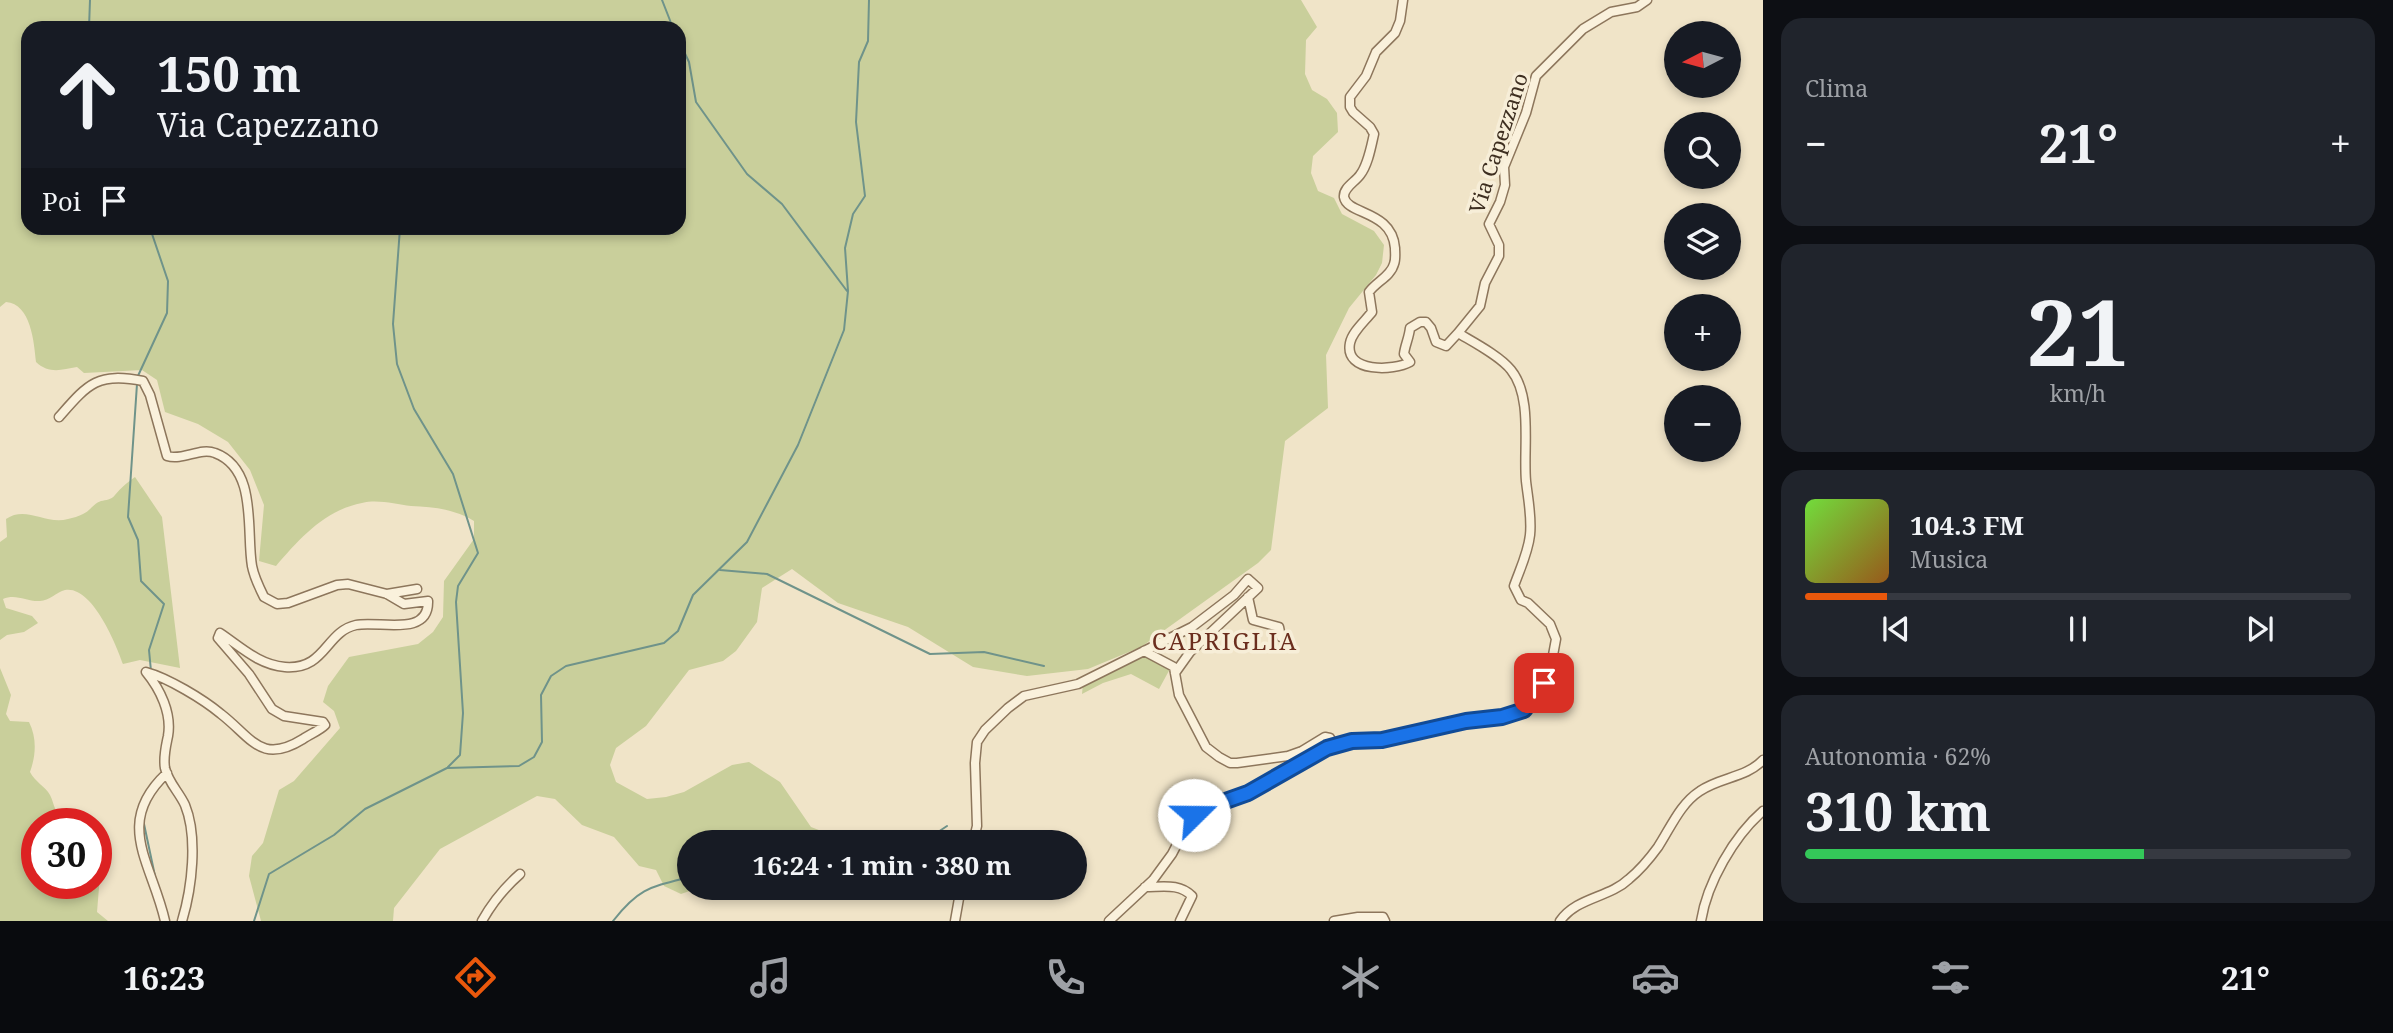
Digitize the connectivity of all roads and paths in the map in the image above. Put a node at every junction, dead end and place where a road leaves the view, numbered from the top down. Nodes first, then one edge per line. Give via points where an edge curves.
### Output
1 (1403, 0) edge
2 (1647, 0) edge
3 (1458, 332) junction
4 (59, 417) dead end
5 (417, 589) dead end
6 (387, 594) junction
7 (1248, 597) junction
8 (1281, 636) dead end
9 (1144, 651) junction
10 (1175, 673) junction
11 (1327, 748) junction
12 (1763, 760) edge
13 (167, 773) junction
14 (1763, 811) edge
15 (976, 830) edge
16 (520, 874) dead end
17 (1145, 887) junction
18 (959, 900) edge
19 (165, 921) edge
20 (182, 921) edge
21 (482, 921) edge
22 (955, 921) edge
23 (1109, 921) edge
24 (1180, 921) edge
25 (1334, 921) edge
26 (1385, 921) edge
27 (1560, 921) edge
28 (1701, 921) edge

1 - 3 street via 1395,33 1376,52 1350,97 1353,113 1374,134 1362,173 1344,198 1389,230 1395,256 1389,274 1369,292 1372,312 1350,340 1350,355 1363,366 1404,366 1410,362 1404,354 1410,328 1426,322 1436,342 1446,346
2 - 3 street, Via Capezzano via 1611,12 1583,29 1536,76 1504,167 1500,202 1489,224 1499,256 1480,306
3 - 11 street via 1510,368 1523,400 1531,531 1514,586 1521,600 1550,624 1556,639 1551,666 1524,710
4 - 6 street via 94,383 110,377 144,381 167,456 219,454 243,480 253,569 264,597 277,604 288,603 348,584
5 - 6 street
6 - 13 street via 404,604 428,601 424,617 404,625 348,628 310,664 284,667 264,662 220,633 221,644 249,674 272,709 325,725 291,747 268,750 254,744 220,713 146,672 168,715
7 - 8 street via 1254,620 1279,627
7 - 9 street via 1258,588 1248,579 1192,627
7 - 10 street via 1190,652
9 - 10 street via 1174,667
9 - 15 street via 1078,684 1024,696 985,730 977,742 975,763
10 - 11 street via 1179,695 1206,747 1230,763 1289,756 1325,737 1332,742
11 - 17 street via 1248,793 1199,810
12 - 27 street via 1690,799 1651,857 1627,881 1578,904
13 - 19 street via 146,795 139,817 139,839
13 - 20 street via 183,801 194,843
14 - 28 street via 1724,862 1710,887
16 - 21 street
17 - 23 street
17 - 24 street via 1186,889 1192,896
18 - 22 street
25 - 26 street via 1371,916

